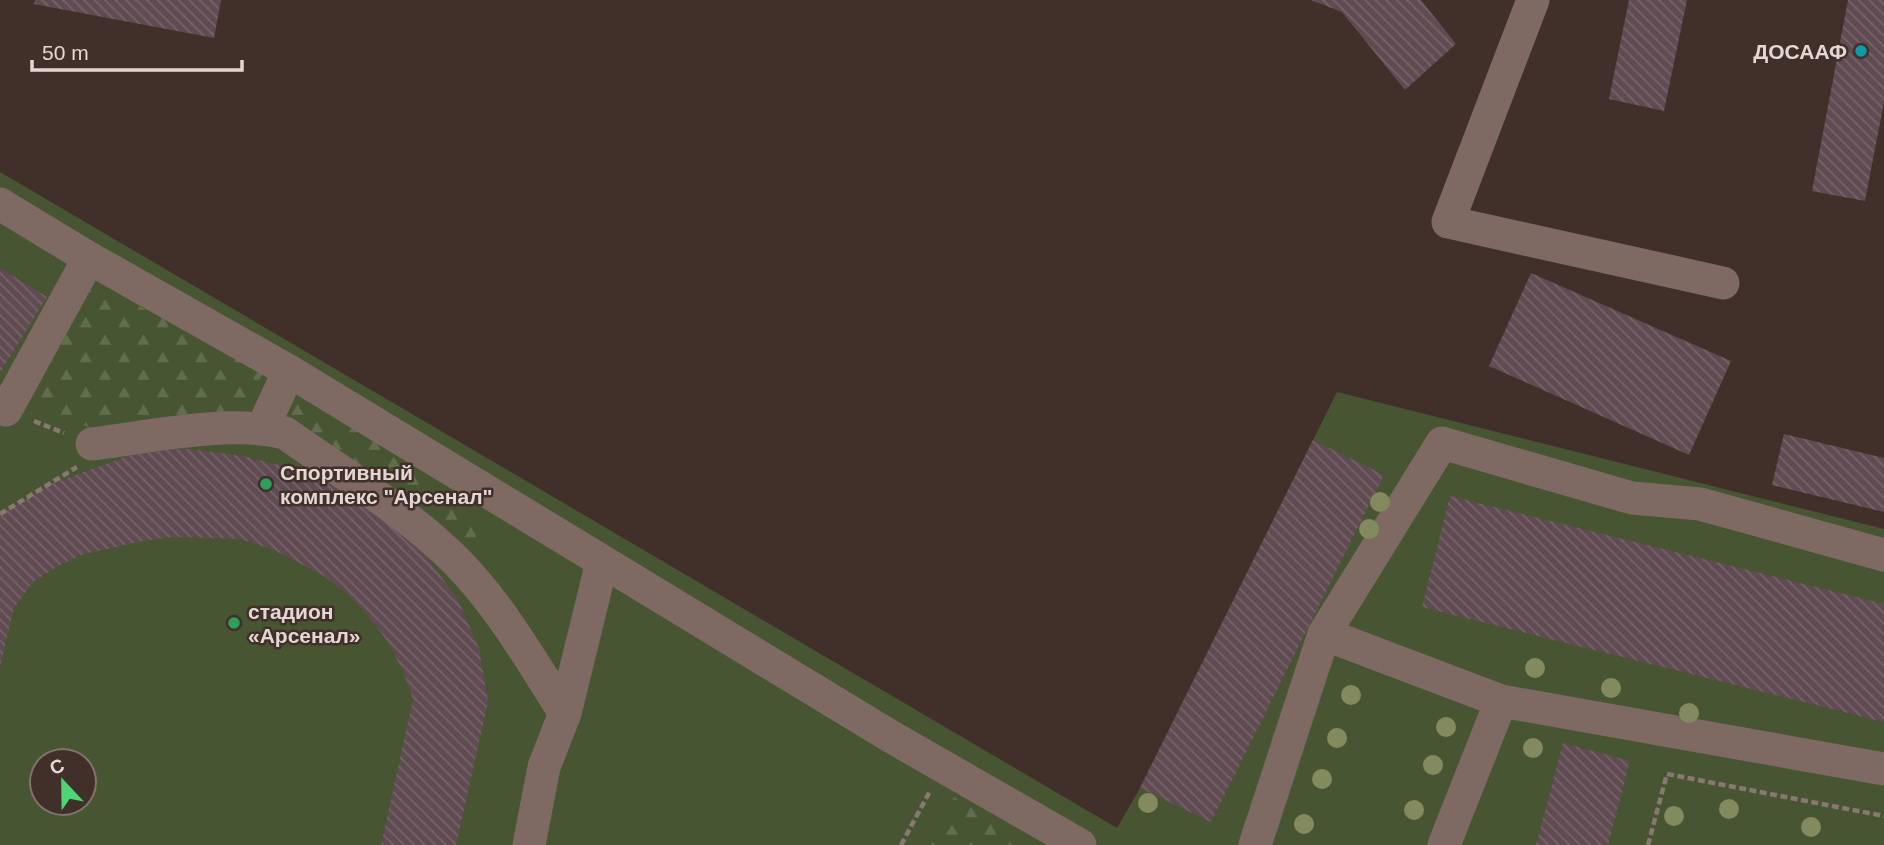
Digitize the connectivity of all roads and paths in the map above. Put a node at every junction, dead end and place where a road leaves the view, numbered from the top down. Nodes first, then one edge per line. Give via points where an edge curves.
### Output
1 (1533, 0) edge
2 (0, 204) edge
3 (89, 258) junction
4 (1723, 283) dead end
5 (289, 371) junction
6 (6, 410) joint
7 (263, 427) junction
8 (92, 444) junction
9 (0, 513) edge
10 (1884, 555) edge
11 (602, 562) junction
12 (1324, 634) junction
13 (1501, 701) junction
14 (565, 713) junction
15 (943, 766) junction
16 (1884, 769) edge
17 (1884, 816) edge
18 (529, 845) edge
19 (901, 845) edge
20 (1080, 845) edge
21 (1255, 845) edge
22 (1444, 845) edge
23 (1648, 845) edge

1 - 4 lane via 1448,222
2 - 3 lane
3 - 5 lane
3 - 6 lane
5 - 7 lane
5 - 11 lane
6 - 8 path
7 - 8 lane
7 - 14 lane via 285,433 416,526 457,561 504,618
8 - 9 path via 108,451
10 - 12 lane via 1700,504 1632,498 1442,443
11 - 14 lane
11 - 15 lane
12 - 13 lane
12 - 21 lane
13 - 16 lane
13 - 22 lane
14 - 18 lane via 544,767
15 - 19 path
15 - 20 lane
17 - 23 path via 1667,774

